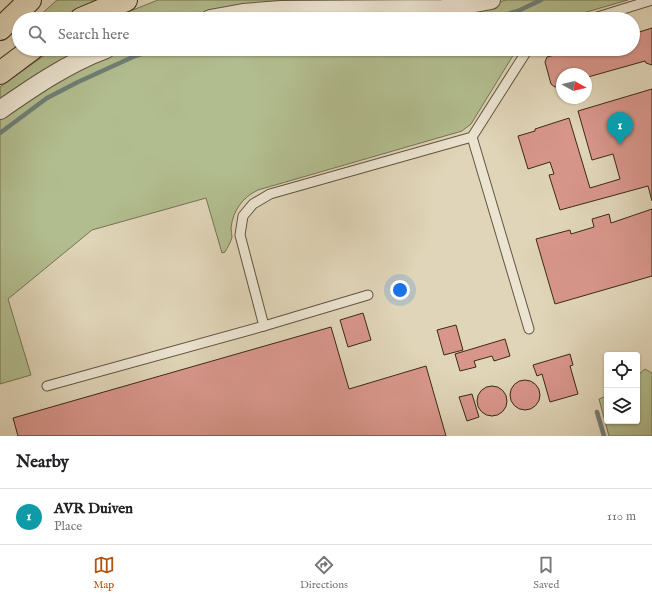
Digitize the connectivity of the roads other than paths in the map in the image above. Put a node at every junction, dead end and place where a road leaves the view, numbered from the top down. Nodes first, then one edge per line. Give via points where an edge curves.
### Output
1 (30, 0) edge
2 (126, 0) edge
3 (491, 0) edge
4 (652, 0) edge
5 (17, 12) edge
6 (98, 12) edge
7 (256, 12) edge
8 (613, 12) edge
9 (12, 17) edge
10 (0, 28) edge
11 (23, 56) edge
12 (91, 56) edge
13 (524, 56) edge
14 (0, 73) edge
15 (0, 110) edge
16 (472, 137) junction
17 (368, 295) dead end
18 (264, 326) junction
19 (529, 328) dead end
20 (47, 386) dead end

1 - 5 highway
2 - 6 highway
3 - 7 street via 443,9
4 - 8 lane
9 - 10 highway
11 - 14 highway
12 - 15 street via 65,68
13 - 16 lane
16 - 18 lane via 270,194 253,204 243,216 240,235
16 - 19 lane
17 - 18 lane
18 - 20 lane

